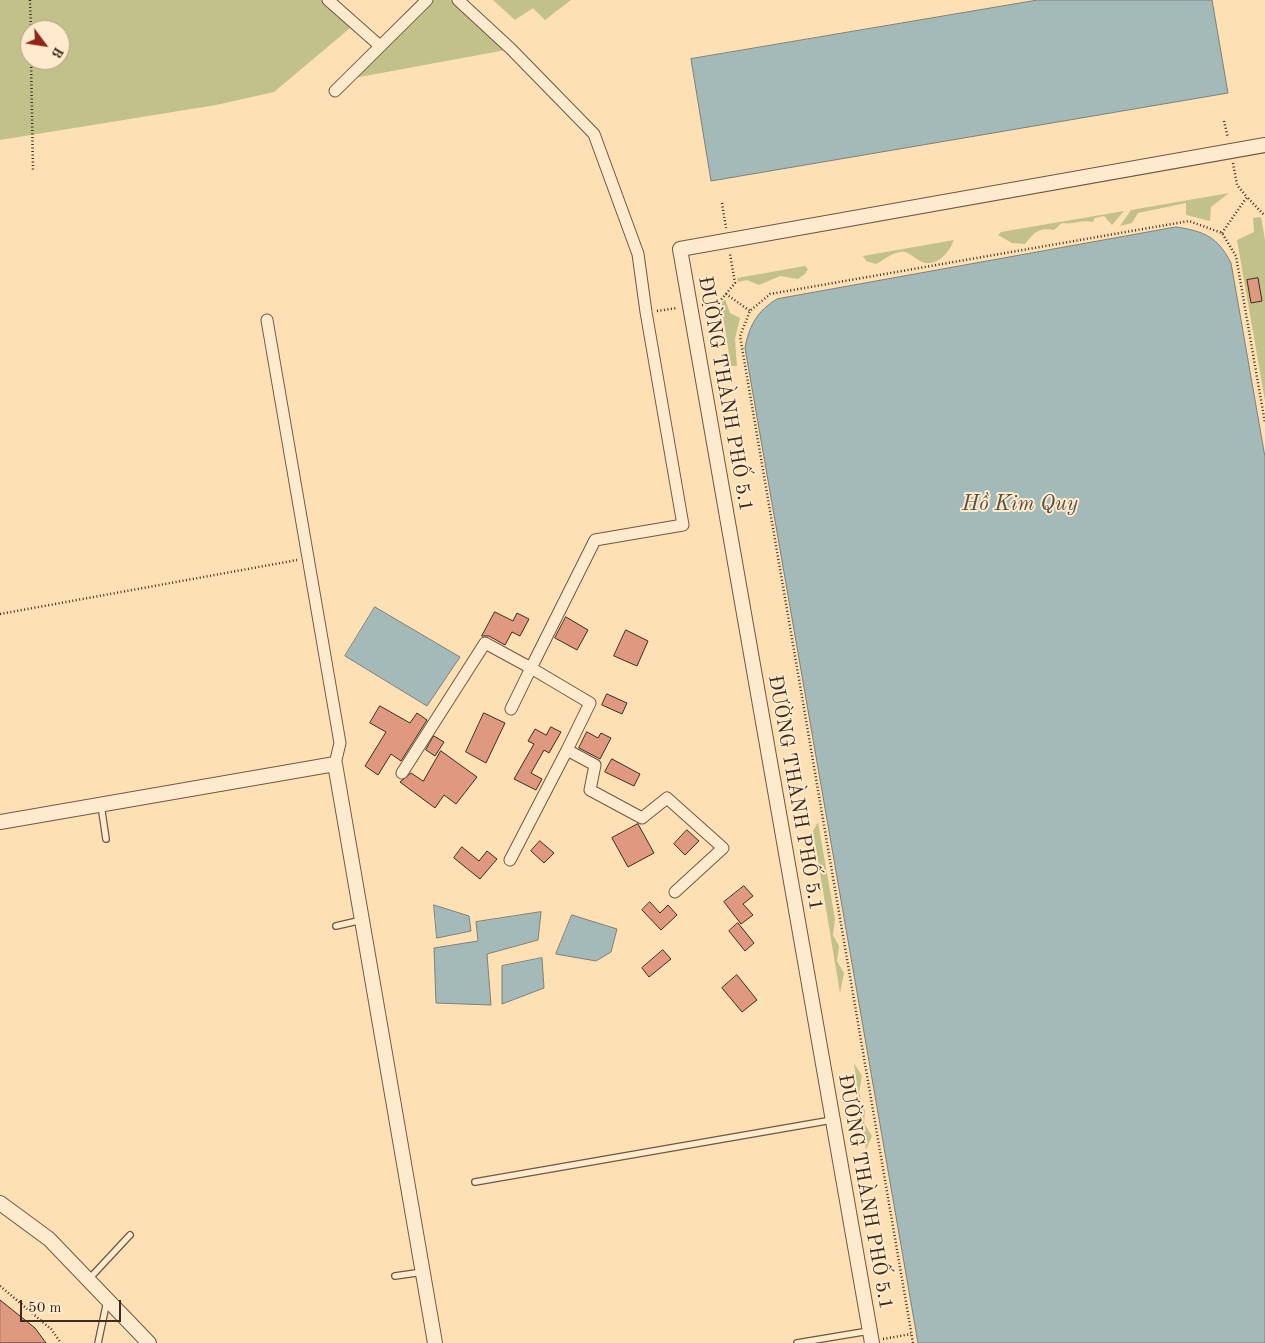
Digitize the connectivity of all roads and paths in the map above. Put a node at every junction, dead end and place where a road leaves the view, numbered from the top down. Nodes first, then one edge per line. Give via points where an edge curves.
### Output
1 (30, 0) edge
2 (328, 0) edge
3 (427, 0) edge
4 (458, 0) edge
5 (31, 20) edge
6 (380, 46) junction
7 (31, 70) edge
8 (335, 91) dead end
9 (1265, 145) edge
10 (33, 171) dead end
11 (1265, 216) edge
12 (1222, 233) junction
13 (267, 320) dead end
14 (1265, 423) edge
15 (308, 558) junction
16 (0, 614) edge
17 (531, 668) junction
18 (511, 709) dead end
19 (567, 750) junction
20 (335, 764) junction
21 (402, 773) dead end
22 (101, 805) junction
23 (0, 822) edge
24 (106, 839) dead end
25 (510, 860) dead end
26 (675, 892) dead end
27 (362, 920) junction
28 (336, 926) dead end
29 (832, 1120) junction
30 (475, 1182) dead end
31 (0, 1203) edge
32 (130, 1235) dead end
33 (423, 1272) junction
34 (395, 1276) dead end
35 (88, 1280) junction
36 (0, 1286) edge
37 (108, 1299) junction
38 (870, 1337) edge
39 (61, 1343) edge
40 (98, 1343) edge
41 (149, 1343) edge
42 (435, 1343) edge
43 (797, 1343) edge
44 (913, 1343) edge

1 - 5 path
2 - 6 street
3 - 6 street
4 - 17 street via 594,134 638,254 683,525 595,540
6 - 8 street
7 - 10 path
9 - 29 street, ĐƯỜNG THÀNH PHỐ 5.1 via 680,249
11 - 12 path via 1248,197
12 - 14 path via 1236,256
12 - 44 path via 1189,221 770,294 750,311 740,336
13 - 15 street
15 - 16 path
15 - 20 street via 340,743
17 - 18 street
17 - 19 street via 590,703
17 - 21 street via 485,642
19 - 25 street
19 - 26 street via 595,765 590,790 642,818 666,798 723,848
20 - 22 street
20 - 27 street
22 - 23 street
22 - 24 lane
27 - 28 lane
27 - 33 street
29 - 30 lane
29 - 38 street, ĐƯỜNG THÀNH PHỐ 5.1
31 - 35 street via 49,1239
32 - 35 lane
33 - 34 lane
33 - 42 street
35 - 37 street
36 - 39 path
37 - 40 lane
37 - 41 street
38 - 43 lane

